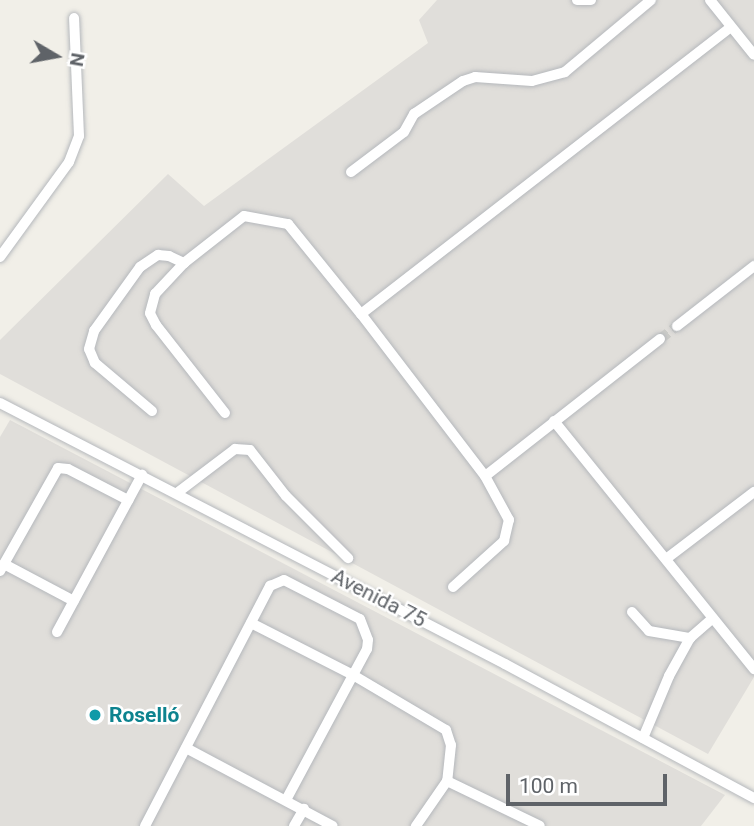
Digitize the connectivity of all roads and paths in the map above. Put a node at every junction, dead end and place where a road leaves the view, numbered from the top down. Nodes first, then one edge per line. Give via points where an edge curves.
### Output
1 (577, 0) edge
2 (591, 0) edge
3 (651, 0) edge
4 (710, 0) edge
5 (74, 18) dead end
6 (731, 27) junction
7 (754, 55) edge
8 (351, 172) dead end
9 (0, 257) edge
10 (184, 264) junction
11 (754, 266) edge
12 (361, 314) junction
13 (677, 326) tunnel mouth
14 (660, 339) tunnel mouth
15 (0, 403) edge
16 (152, 411) dead end
17 (225, 413) dead end
18 (554, 421) junction
19 (142, 475) junction
20 (485, 476) junction
21 (754, 492) edge
22 (177, 493) junction
23 (128, 500) junction
24 (348, 558) dead end
25 (666, 559) junction
26 (2, 567) edge
27 (453, 587) dead end
28 (74, 601) junction
29 (632, 612) dead end
30 (713, 618) junction
31 (251, 623) junction
32 (57, 632) dead end
33 (690, 638) junction
34 (754, 669) edge
35 (353, 675) junction
36 (643, 738) junction
37 (186, 748) junction
38 (447, 781) junction
39 (754, 798) edge
40 (286, 800) junction
41 (304, 809) junction
42 (145, 826) edge
43 (294, 826) edge
44 (333, 826) edge
45 (416, 826) edge
46 (540, 826) edge

1 - 2 street
3 - 8 street via 565,72 532,81 475,77 463,81 414,114 404,132
4 - 6 street
5 - 9 street via 79,136 69,162
6 - 7 street
6 - 12 street
10 - 12 street via 244,216 288,225
10 - 16 street via 158,255 140,267 94,331 89,349 95,363
10 - 17 street via 155,294 150,313
11 - 13 street
12 - 20 street
14 - 18 street
15 - 19 street, Avenida 75
18 - 20 street
18 - 25 street
19 - 22 street, Avenida 75
19 - 23 street
20 - 27 street via 509,520 504,541
21 - 25 street
22 - 24 street via 235,449 250,450 286,496
22 - 36 street, Avenida 75
23 - 26 street via 58,468
23 - 28 street
25 - 30 street
26 - 28 street
28 - 32 street
29 - 33 street via 649,631
30 - 33 street
30 - 34 street
31 - 35 street
31 - 35 street via 270,586 284,580 349,613 360,619 368,640
31 - 37 street
33 - 36 street
35 - 38 street via 446,730 452,744
35 - 40 street
36 - 39 street, Avenida 75
37 - 40 street
37 - 42 street
38 - 45 street
38 - 46 street
40 - 41 street
41 - 43 street
41 - 44 street

